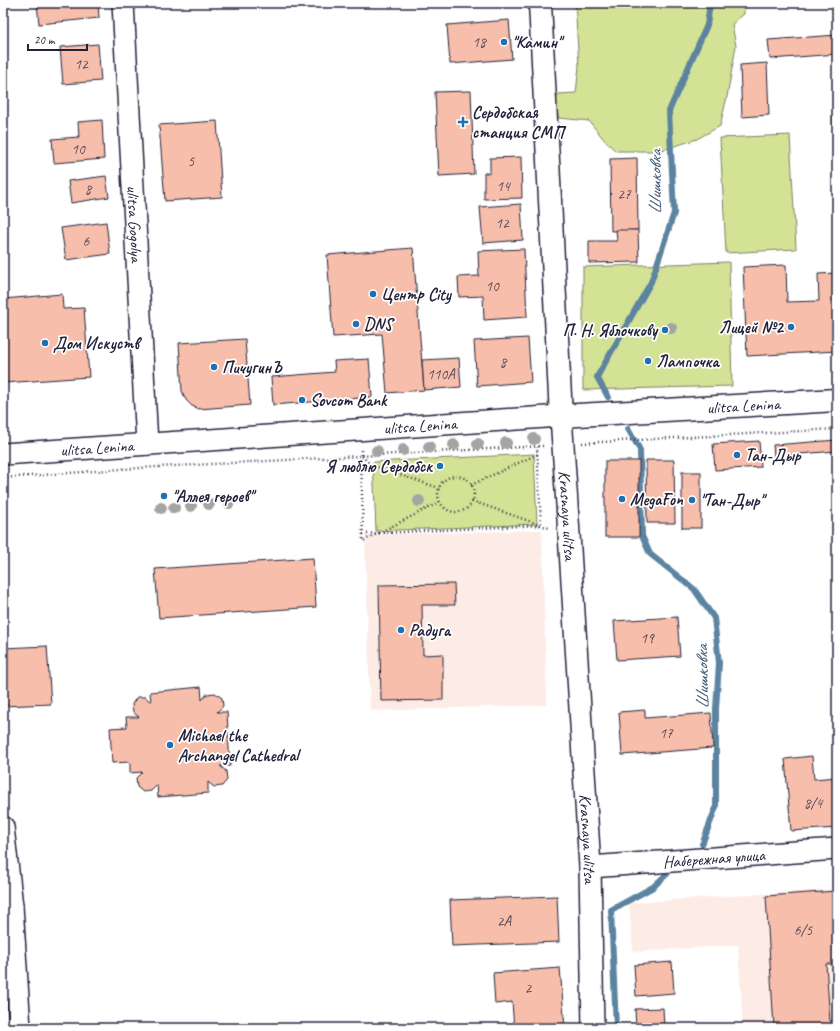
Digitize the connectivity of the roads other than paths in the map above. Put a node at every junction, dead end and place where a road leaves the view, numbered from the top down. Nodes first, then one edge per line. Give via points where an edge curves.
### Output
1 (123, 3) edge
2 (540, 3) edge
3 (837, 400) edge
4 (561, 416) junction
5 (147, 444) junction
6 (3, 454) edge
7 (3, 827) edge
8 (837, 849) edge
9 (590, 867) junction
10 (8, 906) edge
11 (20, 1028) edge
12 (593, 1028) edge

1 - 5 street, ulitsa Gogolya
2 - 4 main road, Krasnaya ulitsa
3 - 4 main road, ulitsa Lenina
4 - 5 street, ulitsa Lenina
4 - 9 street, Krasnaya ulitsa
5 - 6 street, ulitsa Lenina
7 - 10 street
8 - 9 street, Набережная улица
9 - 12 street, Krasnaya ulitsa
10 - 11 street

